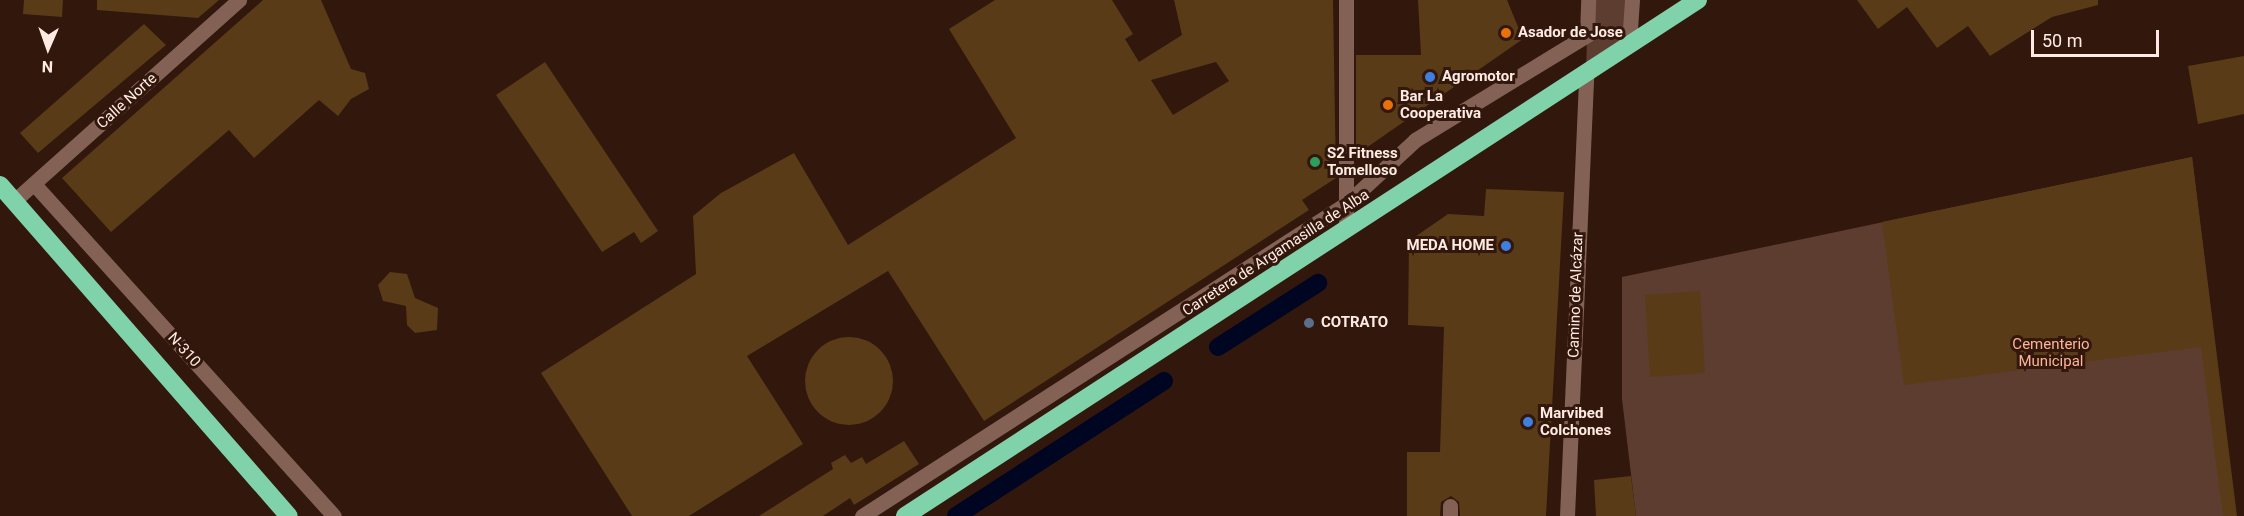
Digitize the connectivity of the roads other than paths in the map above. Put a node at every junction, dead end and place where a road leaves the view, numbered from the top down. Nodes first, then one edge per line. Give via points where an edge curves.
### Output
1 (239, 0) edge
2 (1346, 0) edge
3 (1588, 0) edge
4 (1632, 0) edge
5 (1698, 0) edge
6 (1629, 44) junction
7 (1586, 74) junction
8 (34, 184) junction
9 (0, 185) edge
10 (14, 201) junction
11 (1346, 204) junction
12 (1346, 229) junction
13 (289, 516) edge
14 (334, 516) edge
15 (862, 516) edge
16 (905, 516) edge
17 (1567, 516) edge

1 - 8 street, Calle Norte
2 - 11 street
3 - 11 street, Carretera de Argamasilla de Alba via 1587,35 1415,140
4 - 6 street
5 - 6 highway, Carretera de Argamasilla de Alba
6 - 7 highway, Carretera de Argamasilla de Alba
7 - 12 highway, Carretera de Argamasilla de Alba
7 - 17 street, Camino de Alcázar
8 - 10 street, Calle Norte
8 - 14 street, N-310
9 - 10 highway
10 - 13 highway
11 - 12 street
11 - 15 street, Carretera de Argamasilla de Alba
12 - 16 highway, Carretera de Argamasilla de Alba

